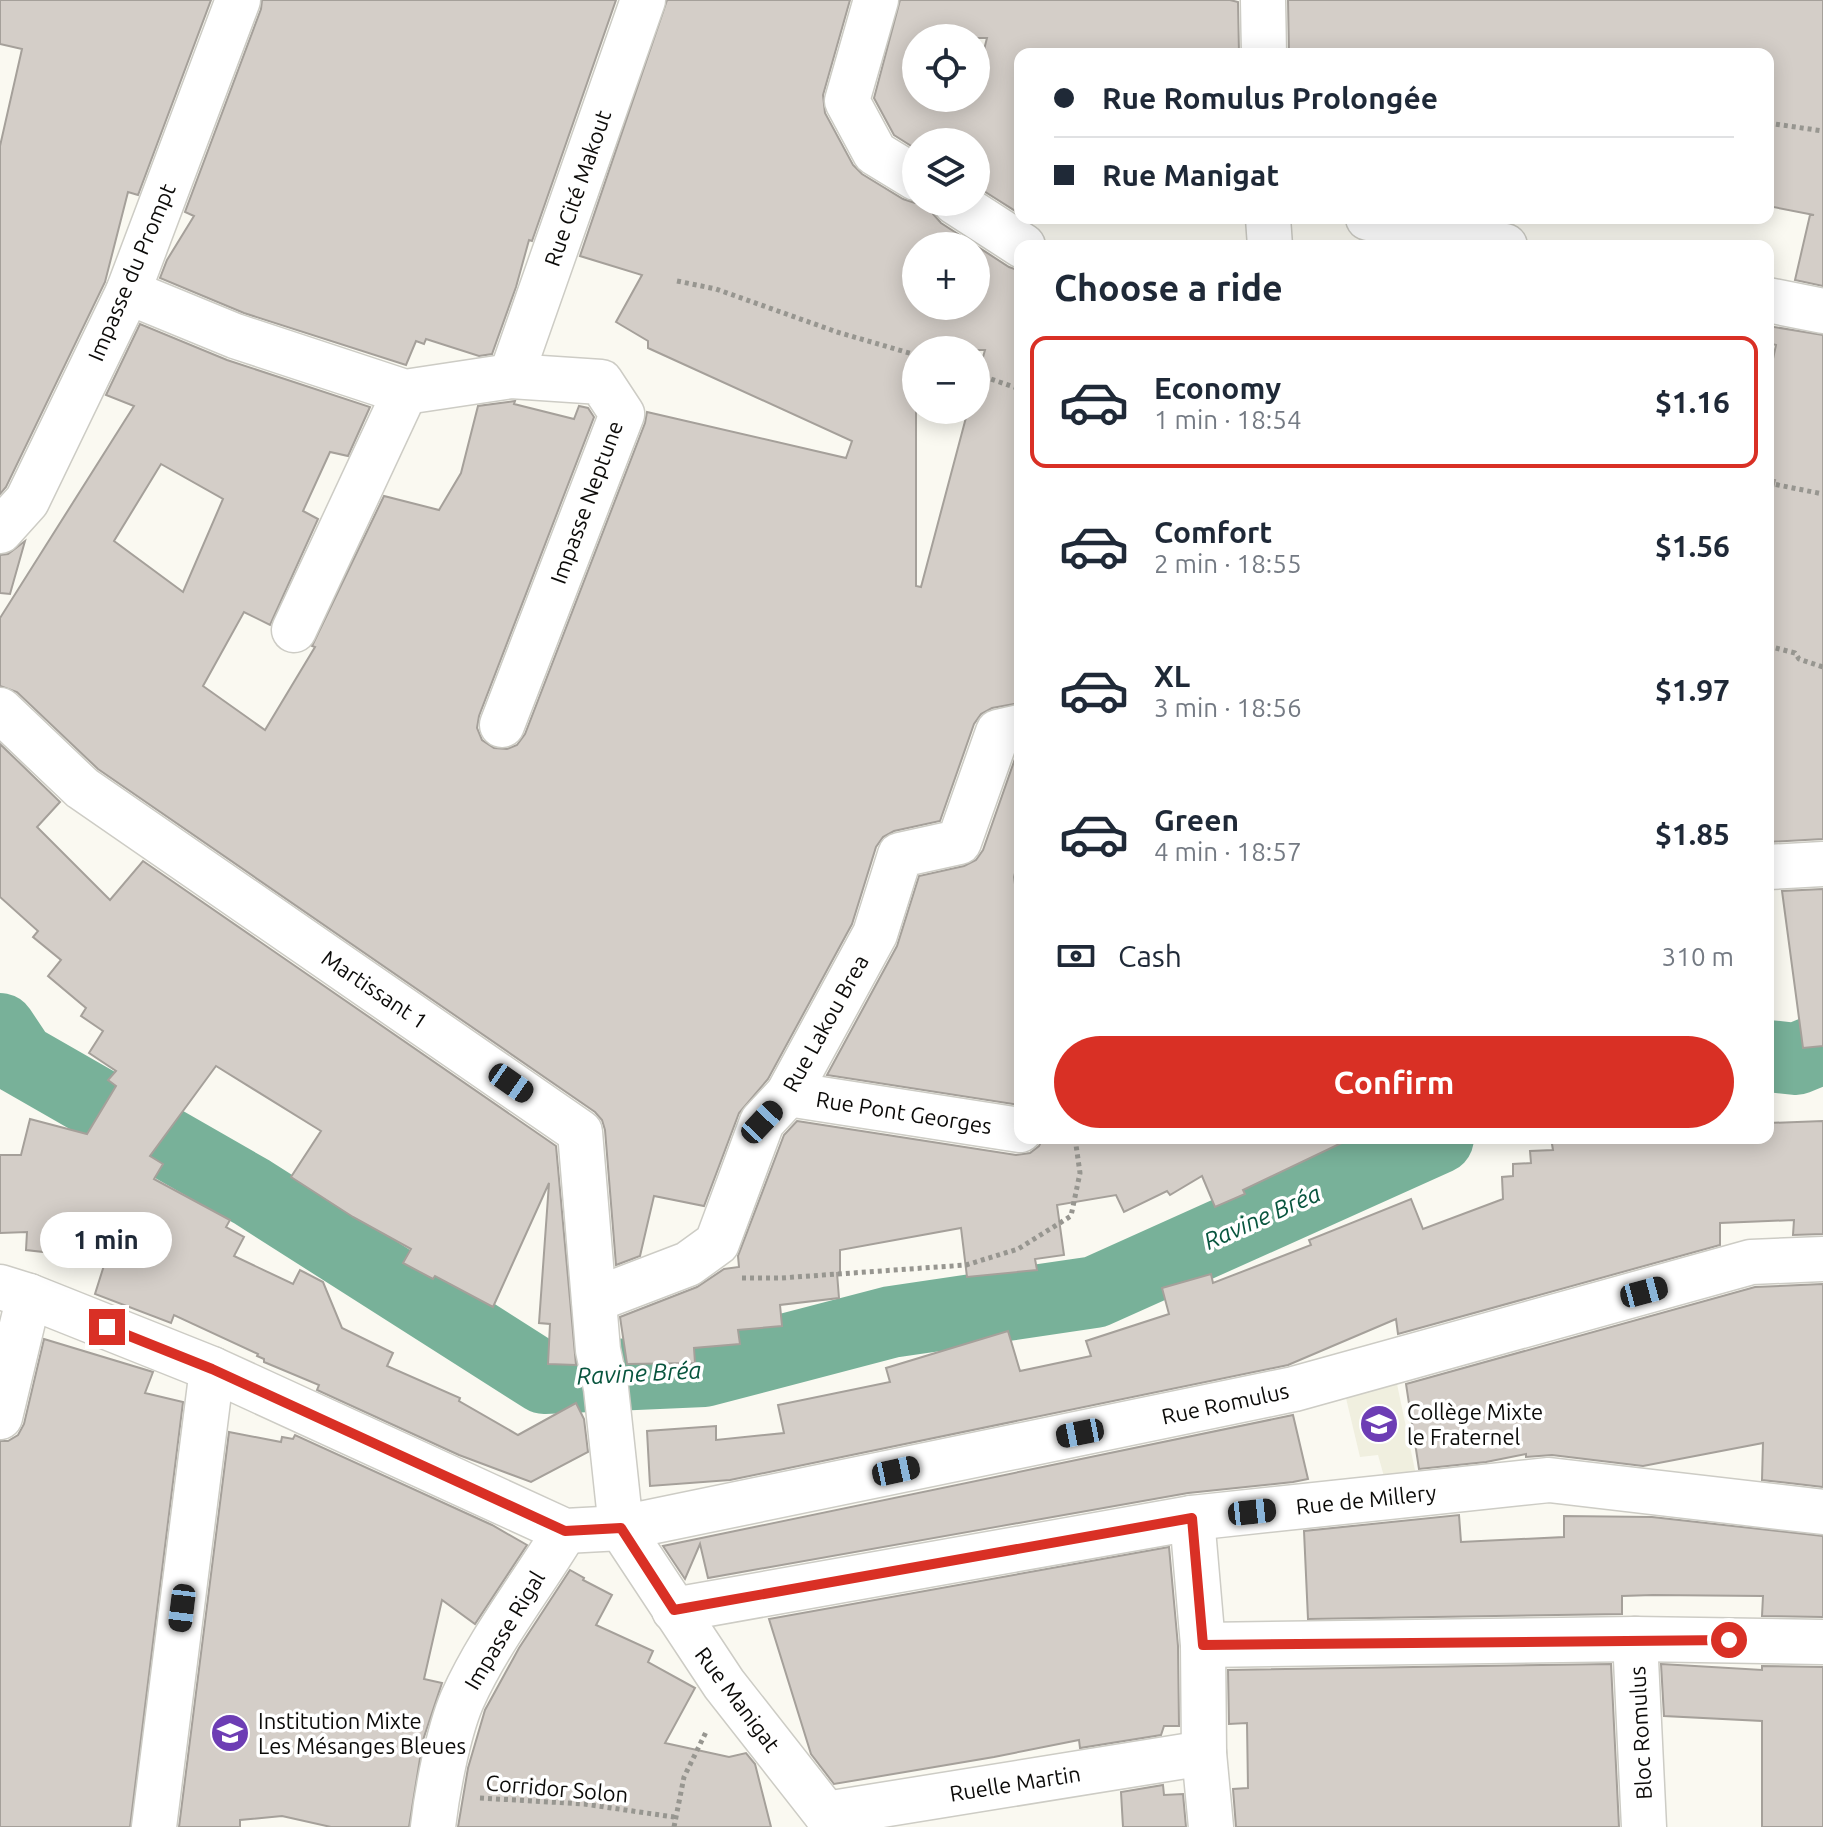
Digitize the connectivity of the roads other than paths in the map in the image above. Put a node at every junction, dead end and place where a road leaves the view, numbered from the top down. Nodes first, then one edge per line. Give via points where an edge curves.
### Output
1 (238, 0) edge
2 (643, 0) edge
3 (876, 0) edge
4 (1263, 0) edge
5 (1264, 48) edge
6 (902, 169) edge
7 (977, 216) edge
8 (1397, 224) edge
9 (1014, 240) edge
10 (1476, 240) edge
11 (128, 292) junction
12 (1774, 301) edge
13 (1823, 311) edge
14 (511, 376) junction
15 (405, 392) junction
16 (0, 531) edge
17 (294, 630) dead end
18 (0, 710) edge
19 (502, 725) dead end
20 (1014, 728) edge
21 (1823, 864) edge
22 (1774, 867) edge
23 (788, 1094) junction
24 (1014, 1129) edge
25 (1823, 1259) edge
26 (14, 1291) edge
27 (594, 1300) junction
28 (212, 1369) junction
29 (0, 1417) edge
30 (1823, 1512) edge
31 (1192, 1518) junction
32 (621, 1528) junction
33 (565, 1531) junction
34 (674, 1610) junction
35 (1635, 1639) junction
36 (1823, 1642) edge
37 (1203, 1645) junction
38 (1204, 1753) junction
39 (435, 1811) edge
40 (830, 1820) edge
41 (154, 1827) edge
42 (1211, 1827) edge
43 (1644, 1827) edge

1 - 11 street, Impasse du Prompt
2 - 14 street, Rue Cité Makout
3 - 6 street via 847,101 875,153
4 - 5 street
7 - 9 street
8 - 10 street
11 - 15 street, Impasse Neptune via 235,336
11 - 16 street, Impasse du Prompt via 27,501
12 - 13 street
14 - 15 street, Impasse Neptune
14 - 19 street, Impasse Neptune via 601,382 622,414
15 - 17 street
18 - 27 street, Martissant 1 via 82,788 580,1132
20 - 23 street, Rue Lakou Brea via 998,732 959,842 900,855 875,934
21 - 22 street
23 - 24 street, Rue Pont Georges
23 - 27 street, Rue Lakou Brea via 762,1122 717,1243 688,1264
25 - 32 street, Rue Romulus via 1751,1262 1294,1389
26 - 28 street
26 - 29 street
27 - 32 street, Martissant 1
28 - 33 street
28 - 41 street
30 - 31 street, Rue de Millery via 1549,1480
31 - 34 street, Rue de Millery
31 - 37 street
32 - 33 street
32 - 34 street, Rue Manigat
33 - 39 street, Impasse Rigal via 460,1703
34 - 40 street, Rue Manigat
35 - 36 street
35 - 37 street
35 - 43 street, Bloc Romulus
37 - 38 street
38 - 40 street, Ruelle Martin
38 - 42 street

